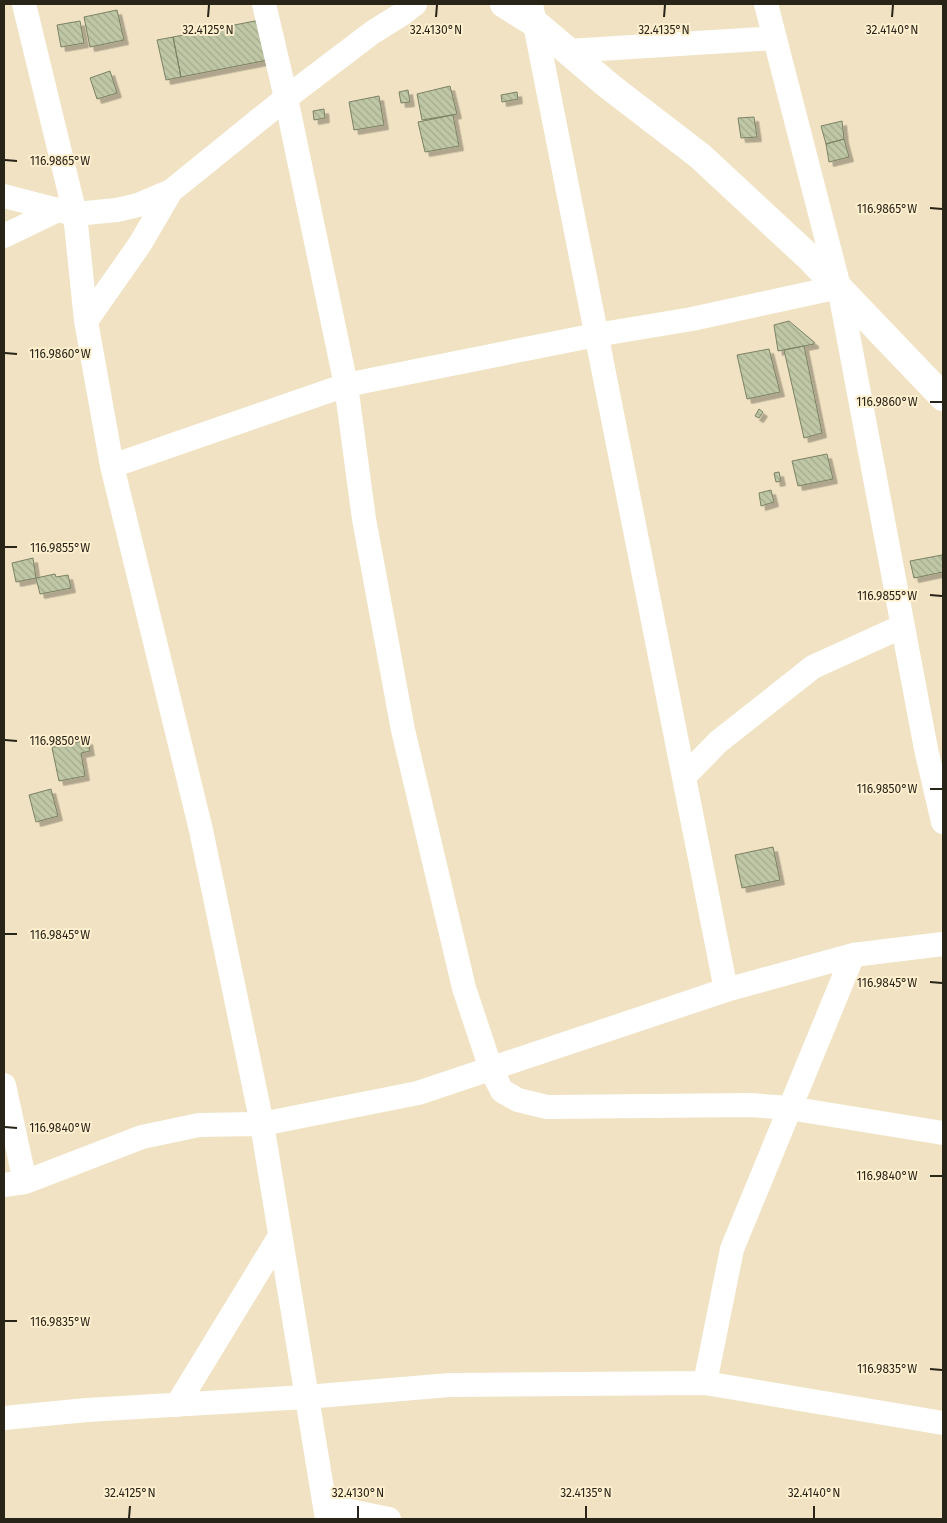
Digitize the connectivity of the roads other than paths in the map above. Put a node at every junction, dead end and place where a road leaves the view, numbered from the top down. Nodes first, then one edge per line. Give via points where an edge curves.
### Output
1 (24, 4) edge
2 (264, 4) edge
3 (504, 4) edge
4 (766, 4) edge
5 (400, 7) edge
6 (533, 14) edge
7 (775, 38) junction
8 (568, 51) junction
9 (286, 98) junction
10 (171, 191) junction
11 (4, 196) edge
12 (66, 212) junction
13 (4, 236) edge
14 (839, 287) junction
15 (86, 321) junction
16 (596, 335) junction
17 (346, 385) junction
18 (943, 396) edge
19 (112, 466) junction
20 (903, 626) junction
21 (684, 777) junction
22 (943, 822) edge
23 (943, 944) edge
24 (853, 954) junction
25 (726, 990) junction
26 (492, 1069) junction
27 (4, 1085) edge
28 (789, 1108) junction
29 (262, 1124) junction
30 (943, 1133) edge
31 (14, 1184) edge
32 (280, 1236) junction
33 (705, 1383) junction
34 (306, 1397) junction
35 (177, 1405) junction
36 (4, 1418) edge
37 (943, 1423) edge
38 (326, 1512) edge
39 (389, 1519) edge

1 - 12 street
2 - 9 street
3 - 6 street
4 - 7 street
5 - 9 street via 373,32
6 - 8 street
6 - 16 street
7 - 8 street
7 - 14 street
8 - 14 street via 700,156
9 - 10 street
9 - 17 street
10 - 12 street via 117,210
10 - 15 street via 140,244
11 - 12 street
12 - 13 street
12 - 15 street
14 - 16 street via 692,319
14 - 18 street
14 - 20 street
15 - 19 street
16 - 17 street
16 - 21 street
17 - 19 street
17 - 26 street via 364,519 403,730 464,988
19 - 29 street via 201,830
20 - 21 street via 813,666 718,742
20 - 22 street
21 - 25 street
23 - 24 street
24 - 25 street
24 - 28 street
25 - 26 street
26 - 28 street via 502,1090 518,1100 547,1107 750,1105
26 - 29 street via 418,1093
27 - 31 street
28 - 30 street
28 - 33 street via 732,1249
29 - 31 street via 199,1125 142,1137
29 - 32 street
32 - 34 street
32 - 35 street
33 - 34 street via 450,1385
33 - 37 street
34 - 35 street
34 - 38 street
35 - 36 street
38 - 39 street

